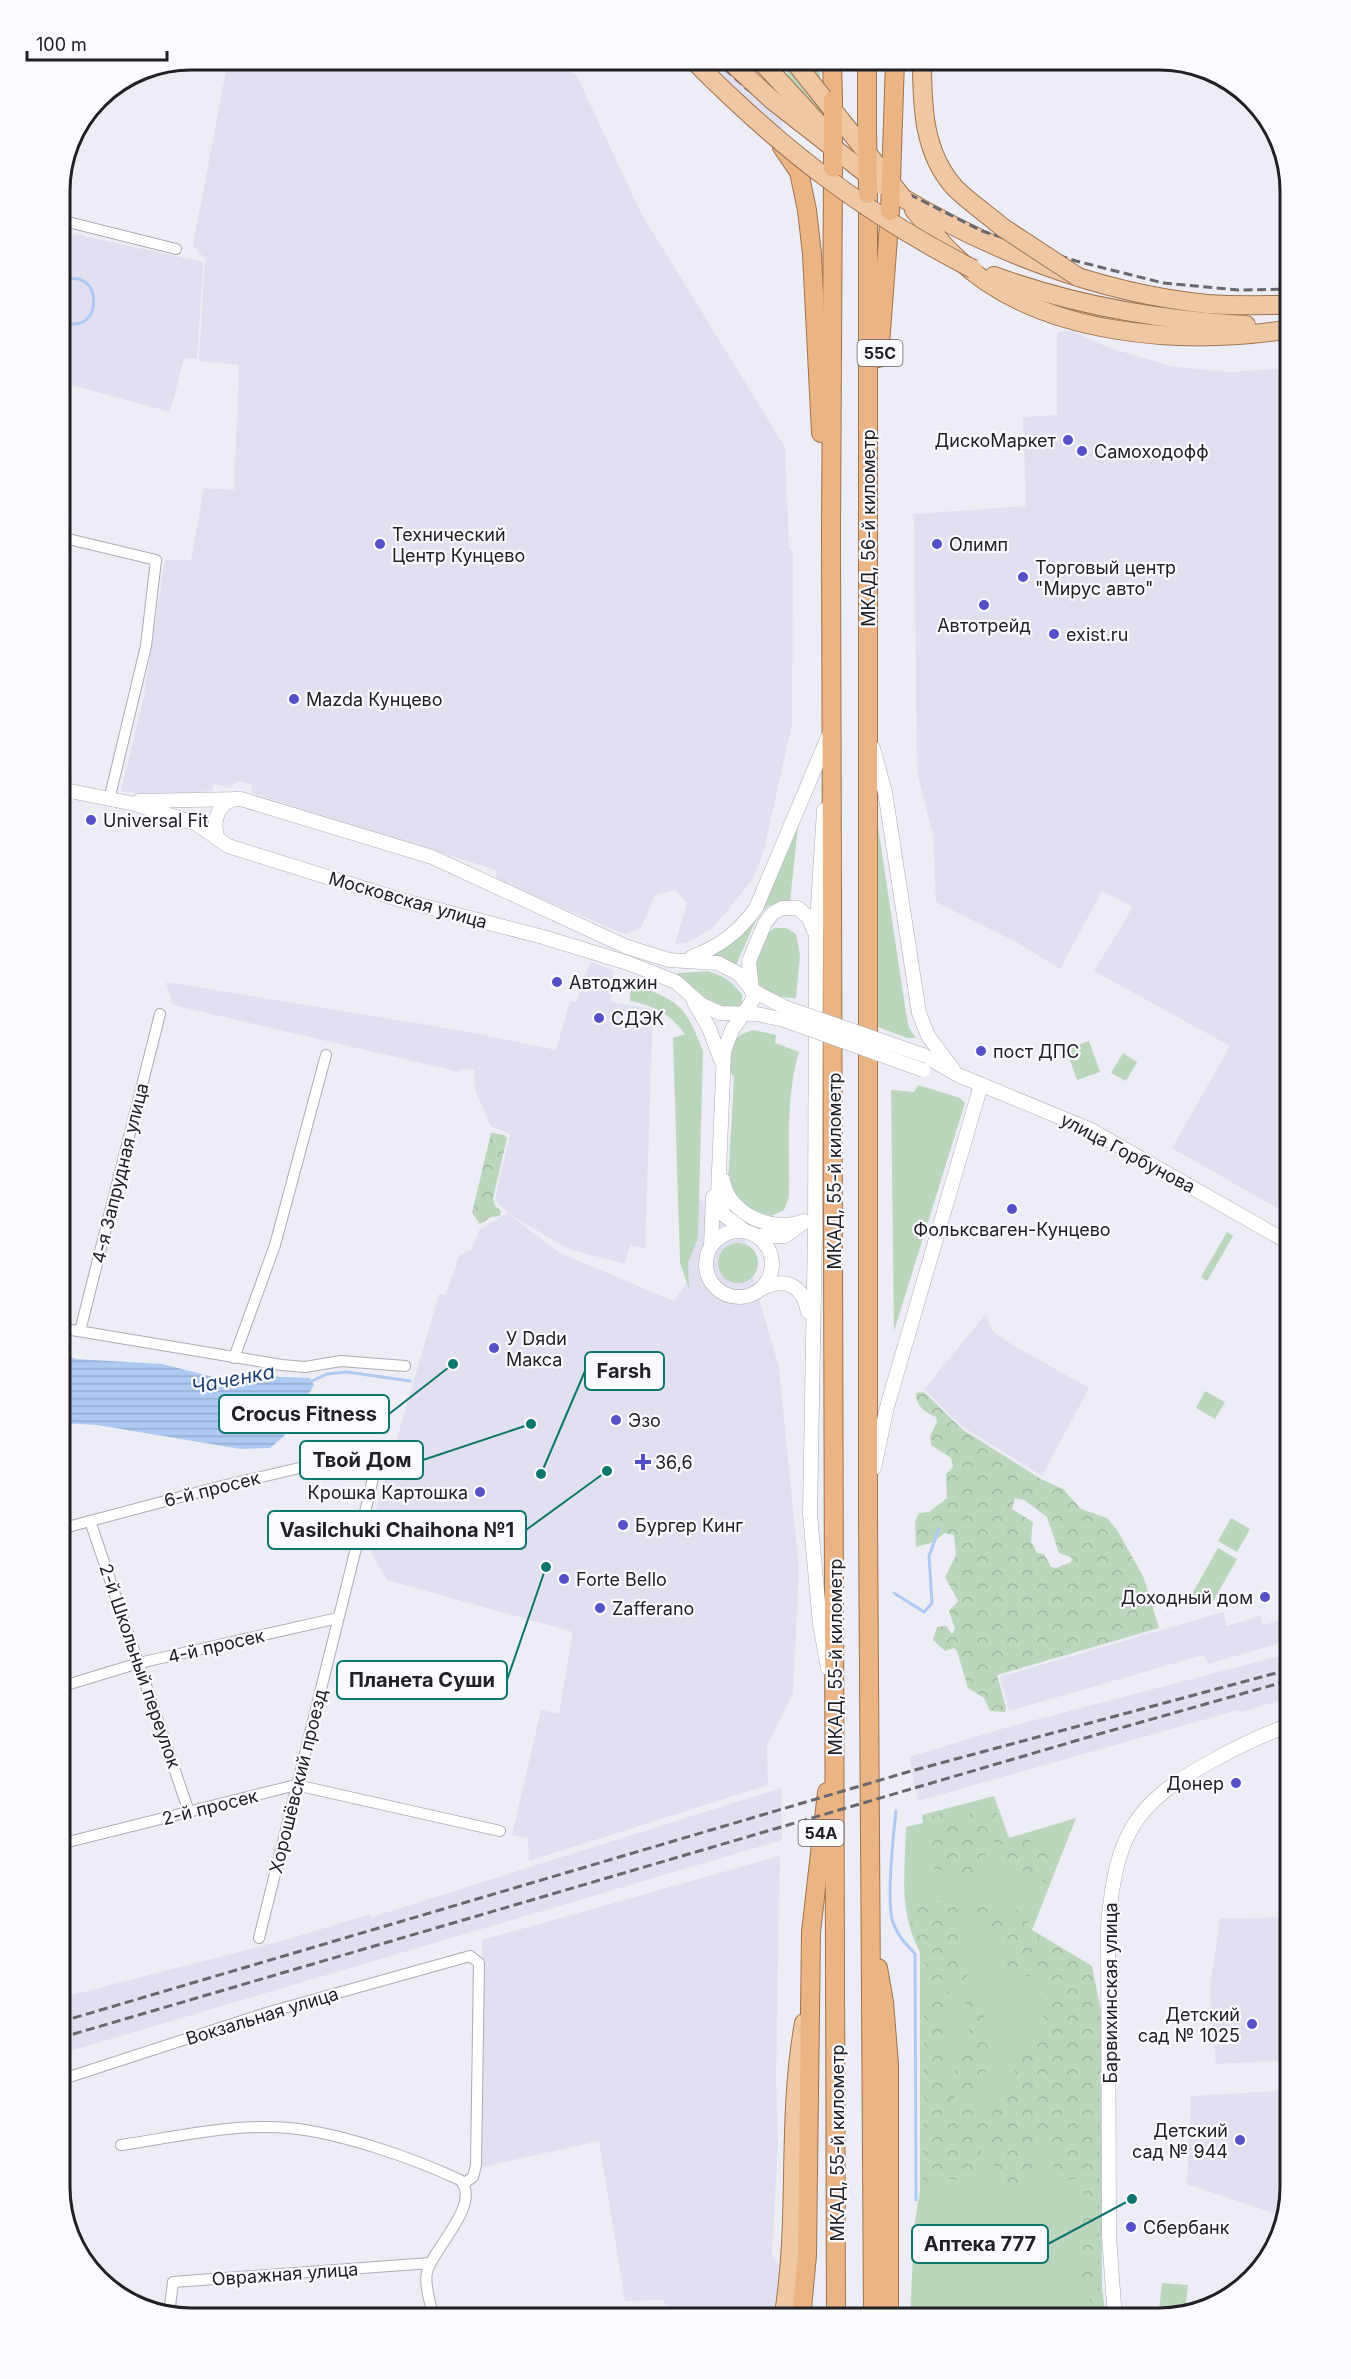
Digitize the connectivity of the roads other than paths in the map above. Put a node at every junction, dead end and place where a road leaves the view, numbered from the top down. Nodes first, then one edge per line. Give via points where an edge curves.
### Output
1 (704, 71) edge
2 (711, 71) edge
3 (740, 71) edge
4 (769, 71) edge
5 (801, 71) edge
6 (832, 71) edge
7 (867, 71) edge
8 (895, 71) edge
9 (922, 71) edge
10 (874, 190) junction
11 (71, 223) edge
12 (176, 249) dead end
13 (1078, 277) junction
14 (1280, 305) edge
15 (1280, 326) edge
16 (1280, 329) edge
17 (870, 495) junction
18 (831, 535) junction
19 (71, 540) edge
20 (833, 703) junction
21 (868, 731) junction
22 (829, 735) junction
23 (71, 791) edge
24 (237, 798) junction
25 (109, 800) junction
26 (128, 802) junction
27 (217, 837) junction
28 (816, 939) junction
29 (685, 959) junction
30 (668, 979) junction
31 (752, 990) junction
32 (690, 994) junction
33 (834, 995) joint
34 (869, 995) joint
35 (160, 1014) dead end
36 (784, 1014) junction
37 (744, 1015) junction
38 (937, 1048) junction
39 (326, 1055) dead end
40 (923, 1063) junction
41 (937, 1063) junction
42 (722, 1064) junction
43 (958, 1075) junction
44 (981, 1085) junction
45 (720, 1160) junction
46 (815, 1174) junction
47 (804, 1221) junction
48 (751, 1234) junction
49 (1280, 1238) edge
50 (711, 1246) junction
51 (763, 1288) junction
52 (70, 1330) edge
53 (80, 1331) junction
54 (812, 1333) junction
55 (234, 1359) junction
56 (405, 1366) dead end
57 (364, 1455) joint
58 (868, 1515) junction
59 (90, 1521) junction
60 (70, 1526) edge
61 (338, 1618) junction
62 (139, 1663) junction
63 (70, 1684) edge
64 (835, 1709) junction
65 (1280, 1729) edge
66 (835, 1734) junction
67 (297, 1785) junction
68 (189, 1812) junction
69 (500, 1831) dead end
70 (70, 1841) edge
71 (869, 1916) junction
72 (259, 1938) dead end
73 (810, 1991) junction
74 (70, 2077) edge
75 (121, 2145) dead end
76 (463, 2184) junction
77 (807, 2255) junction
78 (430, 2263) junction
79 (890, 2273) junction
80 (170, 2306) edge
81 (432, 2308) edge
82 (784, 2308) edge
83 (802, 2308) edge
84 (808, 2308) edge
85 (836, 2308) edge
86 (873, 2308) edge
87 (890, 2308) edge
88 (895, 2308) edge
89 (1114, 2308) edge

1 - 15 main road, bridge via 758,123 844,193 973,269 1035,291 1118,312 1196,322
2 - 18 highway, bridge via 789,155 799,172 812,254 822,447
3 - 10 main road, bridge
4 - 10 main road, bridge
5 - 16 main road, bridge via 880,171 957,259 999,289 1032,306 1088,323 1145,334 1232,336
6 - 18 highway, МКАД, 56-й километр, bridge
7 - 10 highway, МКАД, 56-й километр, bridge via 867,125
8 - 17 highway, 55C, bridge via 890,211
9 - 13 main road, bridge via 924,118 934,154 956,189 1002,227
10 - 13 main road, bridge via 1003,249
10 - 17 highway, МКАД, 56-й километр
11 - 12 street
13 - 14 main road via 1208,304
17 - 21 highway, МКАД, 56-й километр
18 - 20 highway, МКАД, 56-й километр
19 - 25 street via 156,561 146,646
20 - 22 street
20 - 33 highway, МКАД, 56-й километр
21 - 34 highway, МКАД, 56-й километр
21 - 38 street via 885,792 919,1014
22 - 28 street
22 - 29 street via 756,908 728,940
23 - 25 street, Московская улица
24 - 26 street, Московская улица
24 - 27 street via 220,808 215,821
24 - 29 street, Московская улица via 432,857 627,947 655,957
25 - 26 street, Московская улица
26 - 27 street, Московская улица via 197,824
27 - 30 street, Московская улица via 234,848 401,900 554,940
28 - 31 street via 810,918 804,912 790,907 773,913 749,961
28 - 46 street
29 - 30 street via 670,966
29 - 31 street, Московская улица via 729,967
30 - 32 street, Московская улица
31 - 36 street, улица Горбунова
31 - 37 street via 753,1000
32 - 37 street, Московская улица via 720,1013
32 - 42 street via 709,1028
33 - 64 highway, МКАД, 55-й километр
34 - 58 highway, МКАД, 55-й километр
35 - 53 street, 4-я Запрудная улица
36 - 37 street, улица Горбунова
36 - 40 street, улица Горбунова, bridge
37 - 42 street via 730,1036
38 - 41 street
38 - 43 street
39 - 55 street via 275,1245
40 - 41 street via 931,1068
40 - 43 street, улица Горбунова
41 - 43 street, улица Горбунова
42 - 45 street
43 - 44 street, улица Горбунова
44 - 49 street, улица Горбунова via 1091,1130
44 - 58 street via 887,1407
45 - 47 street via 726,1194 739,1209 769,1223
45 - 48 street via 721,1209 730,1222
45 - 50 street via 713,1185
46 - 47 street
46 - 54 street
47 - 48 street via 785,1236
48 - 50 street via 726,1233
48 - 51 street via 766,1245 772,1264
50 - 51 street via 705,1264 715,1288 739,1298
51 - 54 street via 783,1282 801,1291
52 - 53 street
53 - 55 street
54 - 64 street via 810,1514 820,1624
55 - 56 street via 305,1367 341,1361
57 - 59 street, 6-й просек via 222,1486
57 - 61 street, Хорошёвский проезд via 373,1458 375,1467
58 - 71 highway, МКАД, 55-й километр
59 - 60 street, 6-й просек
59 - 62 street, 2-й Школьный переулок
61 - 62 street, 4-й просек
61 - 67 street, Хорошёвский проезд
62 - 63 street, 4-й просек
62 - 68 street, 2-й Школьный переулок
64 - 66 highway, МКАД, 55-й километр
65 - 89 street, Барвихинская улица via 1214,1760 1175,1782 1151,1802 1125,1840 1112,1878 1108,1925 1109,2236
66 - 73 highway, 54А via 818,1852
66 - 85 highway, МКАД, 55-й километр
67 - 68 street, 2-й просек
67 - 69 street, 2-й просек
67 - 72 street, Хорошёвский проезд
68 - 70 street, 2-й просек
71 - 79 highway via 884,2002 889,2064
71 - 86 highway, МКАД, 55-й километр
73 - 77 highway, 54А
73 - 82 main road via 796,2081
74 - 76 street, Вокзальная улица via 266,2013 464,1956 476,1958 476,2165 472,2177
75 - 76 street via 223,2130 290,2128 377,2149
76 - 78 street via 464,2203 457,2222
77 - 83 highway
77 - 84 main road, 54А
78 - 80 street, Овражная улица via 173,2282
78 - 81 street via 426,2283
79 - 87 highway
79 - 88 main road

